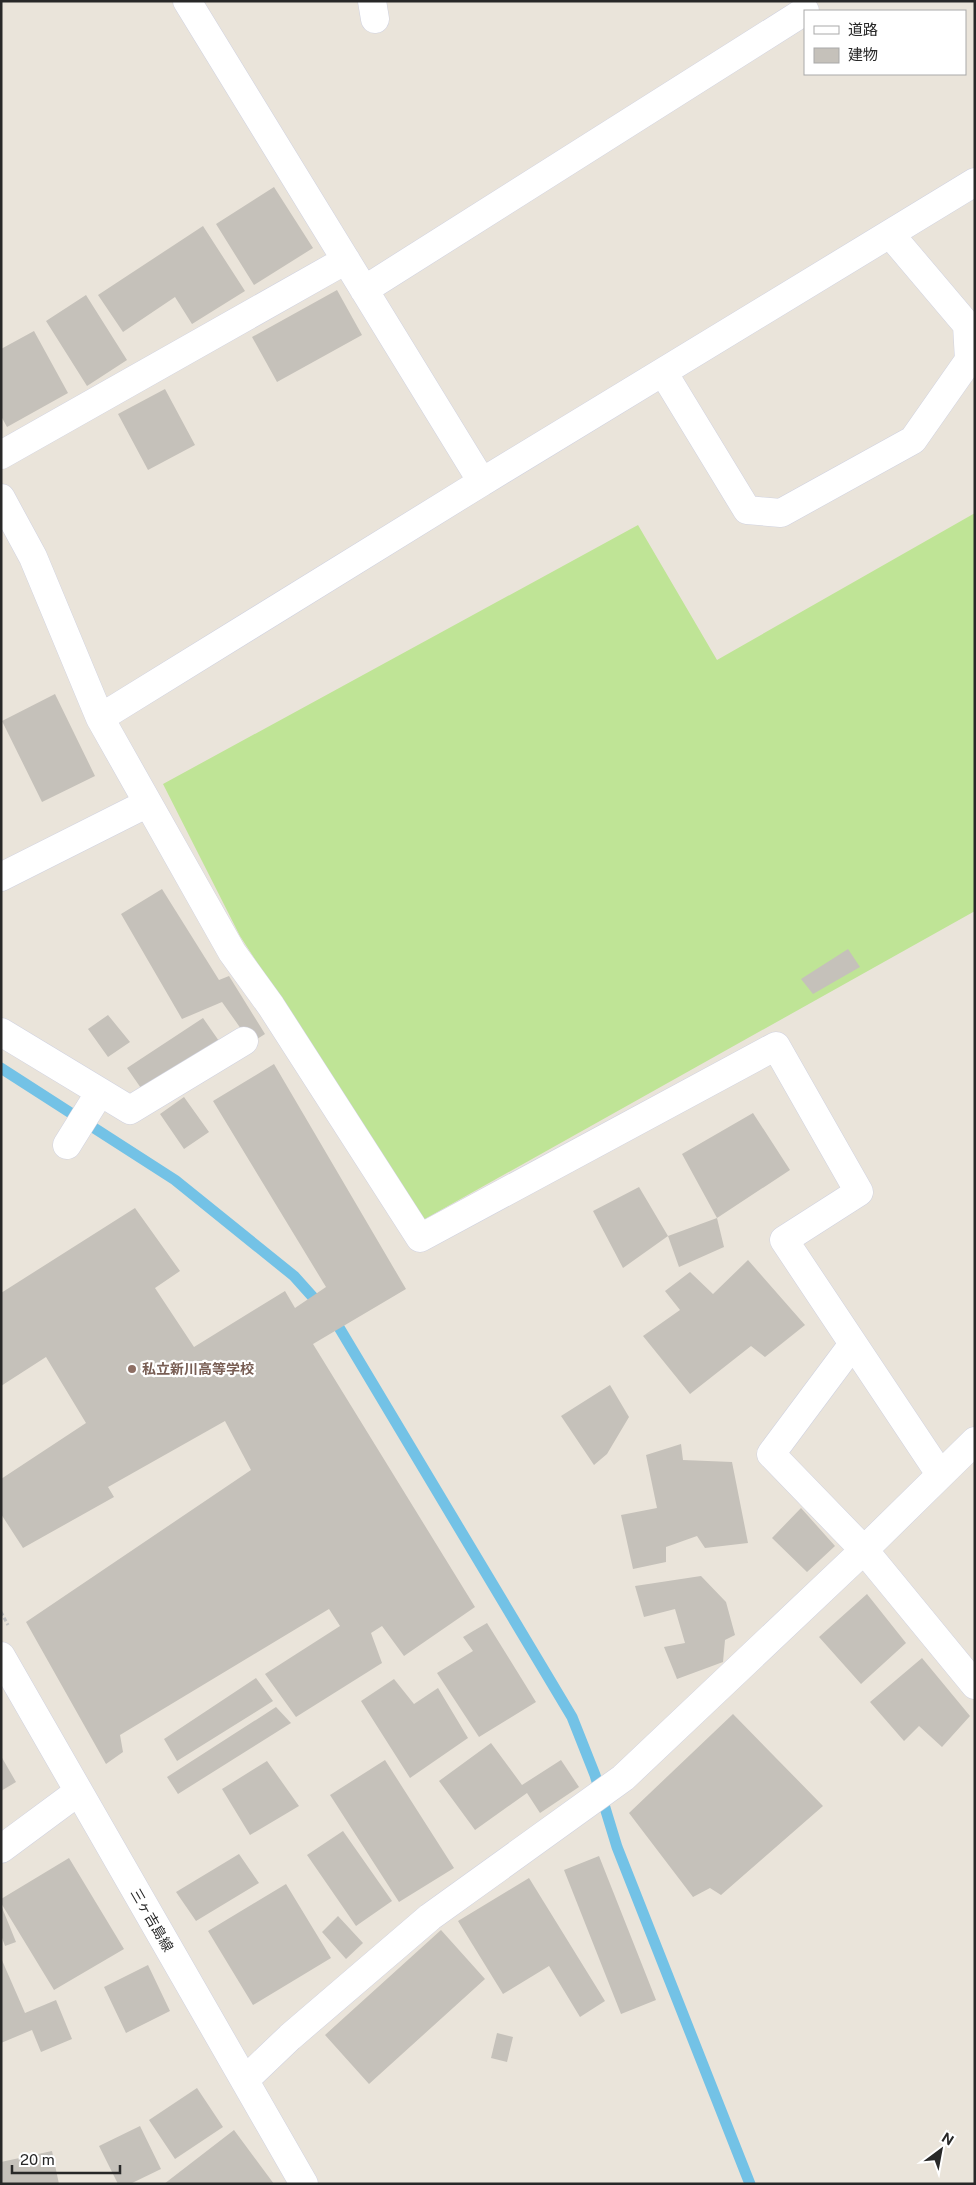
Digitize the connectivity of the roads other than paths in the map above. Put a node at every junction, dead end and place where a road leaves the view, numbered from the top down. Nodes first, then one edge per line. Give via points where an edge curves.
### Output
1 (187, 1) edge
2 (821, 1) edge
3 (807, 10) edge
4 (804, 12) edge
5 (975, 182) edge
6 (890, 234) junction
7 (346, 260) junction
8 (364, 290) junction
9 (663, 372) junction
10 (1, 455) edge
11 (482, 482) junction
12 (1, 498) edge
13 (100, 718) junction
14 (148, 803) junction
15 (1, 877) edge
16 (1, 1032) edge
17 (244, 1041) dead end
18 (100, 1092) junction
19 (67, 1145) dead end
20 (853, 1344) junction
21 (975, 1441) edge
22 (940, 1474) junction
23 (864, 1550) junction
24 (1, 1656) edge
25 (975, 1685) edge
26 (78, 1792) junction
27 (1, 1849) edge
28 (244, 2080) junction
29 (304, 2184) edge

1 - 7 street
2 - 3 street
4 - 8 street
5 - 6 street
6 - 9 street
6 - 9 street via 967,325 969,360 914,440 781,513 747,510
7 - 8 street
7 - 10 street
8 - 11 street
9 - 11 street
11 - 13 street
12 - 13 street via 33,557
13 - 14 street
14 - 15 street
14 - 20 street via 232,952 271,1006 420,1238 776,1046 859,1192 784,1240
16 - 18 street
17 - 18 street via 130,1110
18 - 19 street
20 - 22 street
20 - 23 street via 771,1454
21 - 22 street
22 - 23 street
23 - 25 street
23 - 28 street via 623,1778 430,1917
24 - 26 street, 三ヶ吉島線
26 - 27 street
26 - 28 street, 三ヶ吉島線
28 - 29 street, 三ヶ吉島線

